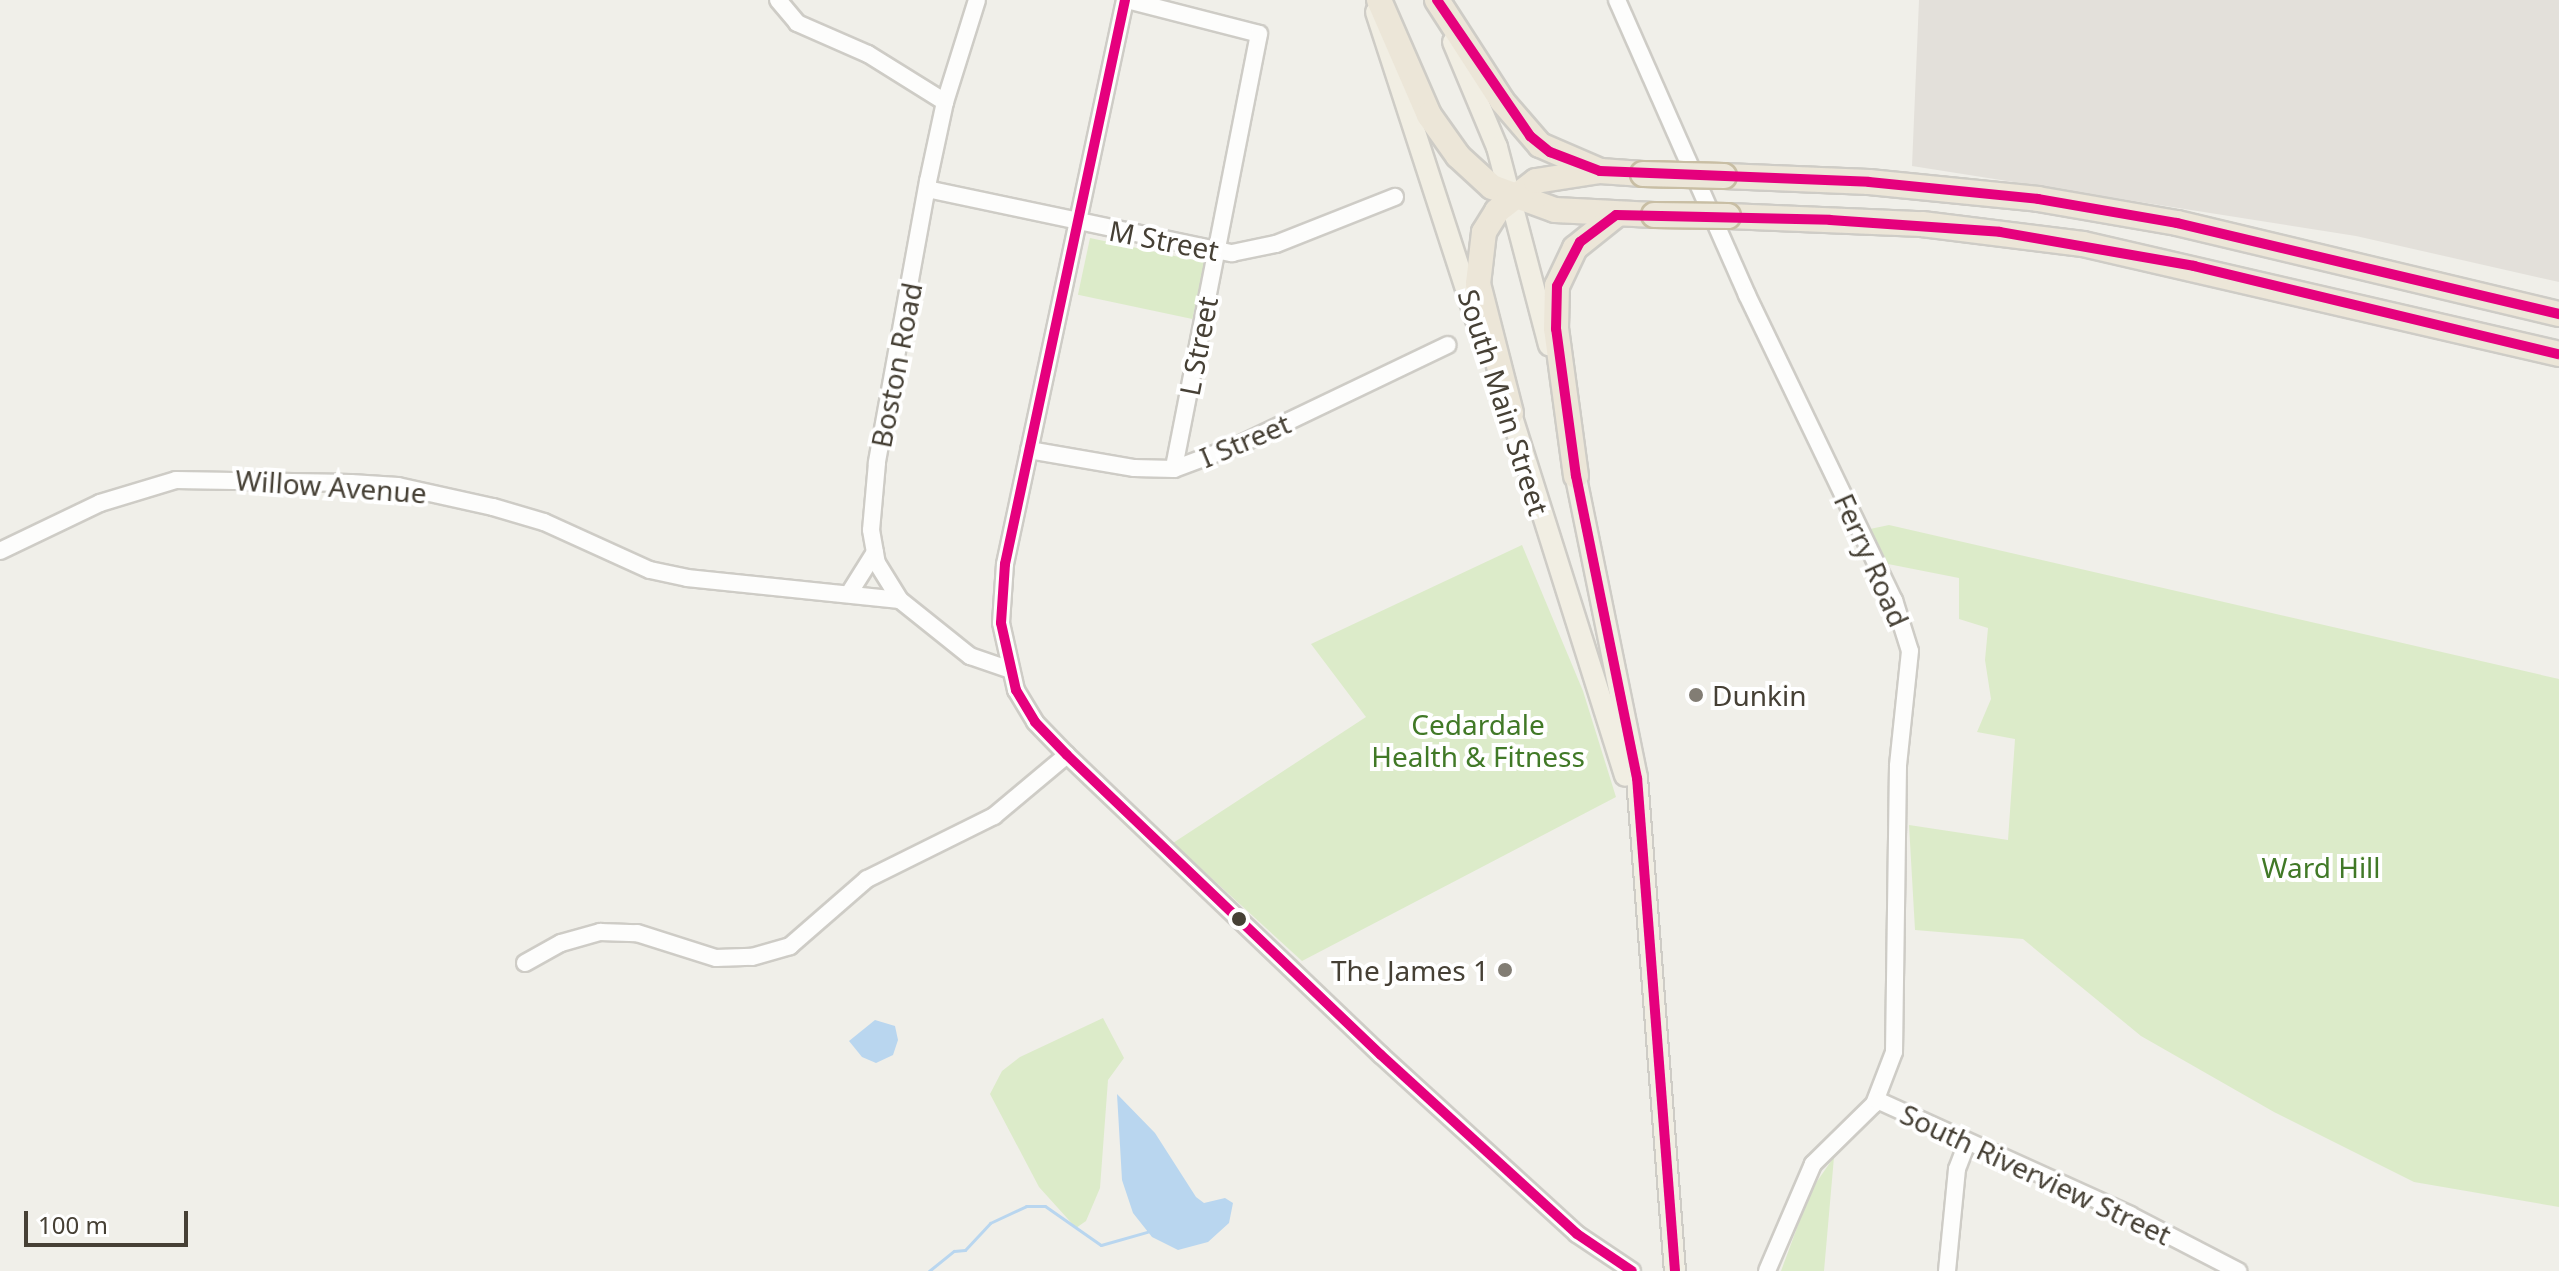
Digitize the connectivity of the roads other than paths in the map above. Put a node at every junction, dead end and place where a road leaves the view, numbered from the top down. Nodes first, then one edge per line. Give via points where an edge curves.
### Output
1 (778, 0) edge
2 (977, 0) edge
3 (1126, 0) edge
4 (1376, 0) edge
5 (1431, 0) edge
6 (1437, 0) edge
7 (1617, 0) edge
8 (945, 102) junction
9 (1600, 171) junction
10 (927, 189) junction
11 (1395, 197) dead end
12 (1511, 198) junction
13 (1616, 215) junction
14 (1078, 222) junction
15 (1216, 252) junction
16 (2559, 314) edge
17 (1448, 345) dead end
18 (2559, 354) edge
19 (1511, 413) junction
20 (1029, 450) junction
21 (1174, 469) junction
22 (1576, 476) junction
23 (0, 551) edge
24 (875, 552) junction
25 (850, 592) junction
26 (900, 600) junction
27 (1008, 669) junction
28 (1067, 755) junction
29 (1638, 800) junction
30 (525, 963) dead end
31 (1875, 1102) junction
32 (1967, 1143) junction
33 (1632, 1271) edge
34 (1675, 1271) edge
35 (1767, 1271) edge
36 (1947, 1271) edge
37 (2238, 1271) edge

1 - 8 street via 797,23 892,67
2 - 8 street, Boston Road
3 - 14 street
3 - 15 street, L Street via 1259,34
4 - 12 highway via 1438,130 1480,178
4 - 19 main road, South Main Street via 1407,115
5 - 12 main road, South Main Street via 1482,103
6 - 9 highway via 1530,136 1550,152
7 - 31 street, Ferry Road via 1747,295 1906,631 1910,668 1898,766 1896,1024 1888,1078
8 - 10 street, Boston Road
9 - 12 highway via 1549,177
9 - 16 highway, bridge via 1869,182 2038,199 2177,223
10 - 14 street, M Street
10 - 24 street, Boston Road via 870,507
11 - 15 street, M Street via 1276,244
12 - 13 highway via 1555,210
12 - 19 highway via 1484,232 1477,271
12 - 22 main road, South Main Street via 1538,293
13 - 18 highway, bridge via 1922,224 2083,244
13 - 22 highway via 1575,248 1557,286 1556,329
14 - 15 street, M Street
14 - 20 street
15 - 21 street, L Street
17 - 21 street, I Street via 1241,444
19 - 29 main road, South Main Street via 1630,795
20 - 21 street, I Street via 1134,468
20 - 27 street via 1001,603
22 - 29 main road, South Main Street
23 - 25 street, Willow Avenue via 142,488 176,480 284,479 398,486 493,507 544,522 650,570 687,578
24 - 25 street
24 - 26 street, Boston Road
25 - 26 street, Willow Avenue
26 - 27 street, Boston Road via 970,656
27 - 28 street via 1035,722
28 - 30 street via 994,816 867,879 790,946 752,957 716,958 637,933 600,932 561,943
28 - 33 street via 1475,1142 1577,1234
29 - 34 main road, South Main Street
31 - 32 street, South Riverview Street
31 - 35 street, Ferry Road via 1813,1164
32 - 36 street via 1957,1169
32 - 37 street, South Riverview Street via 2130,1215

